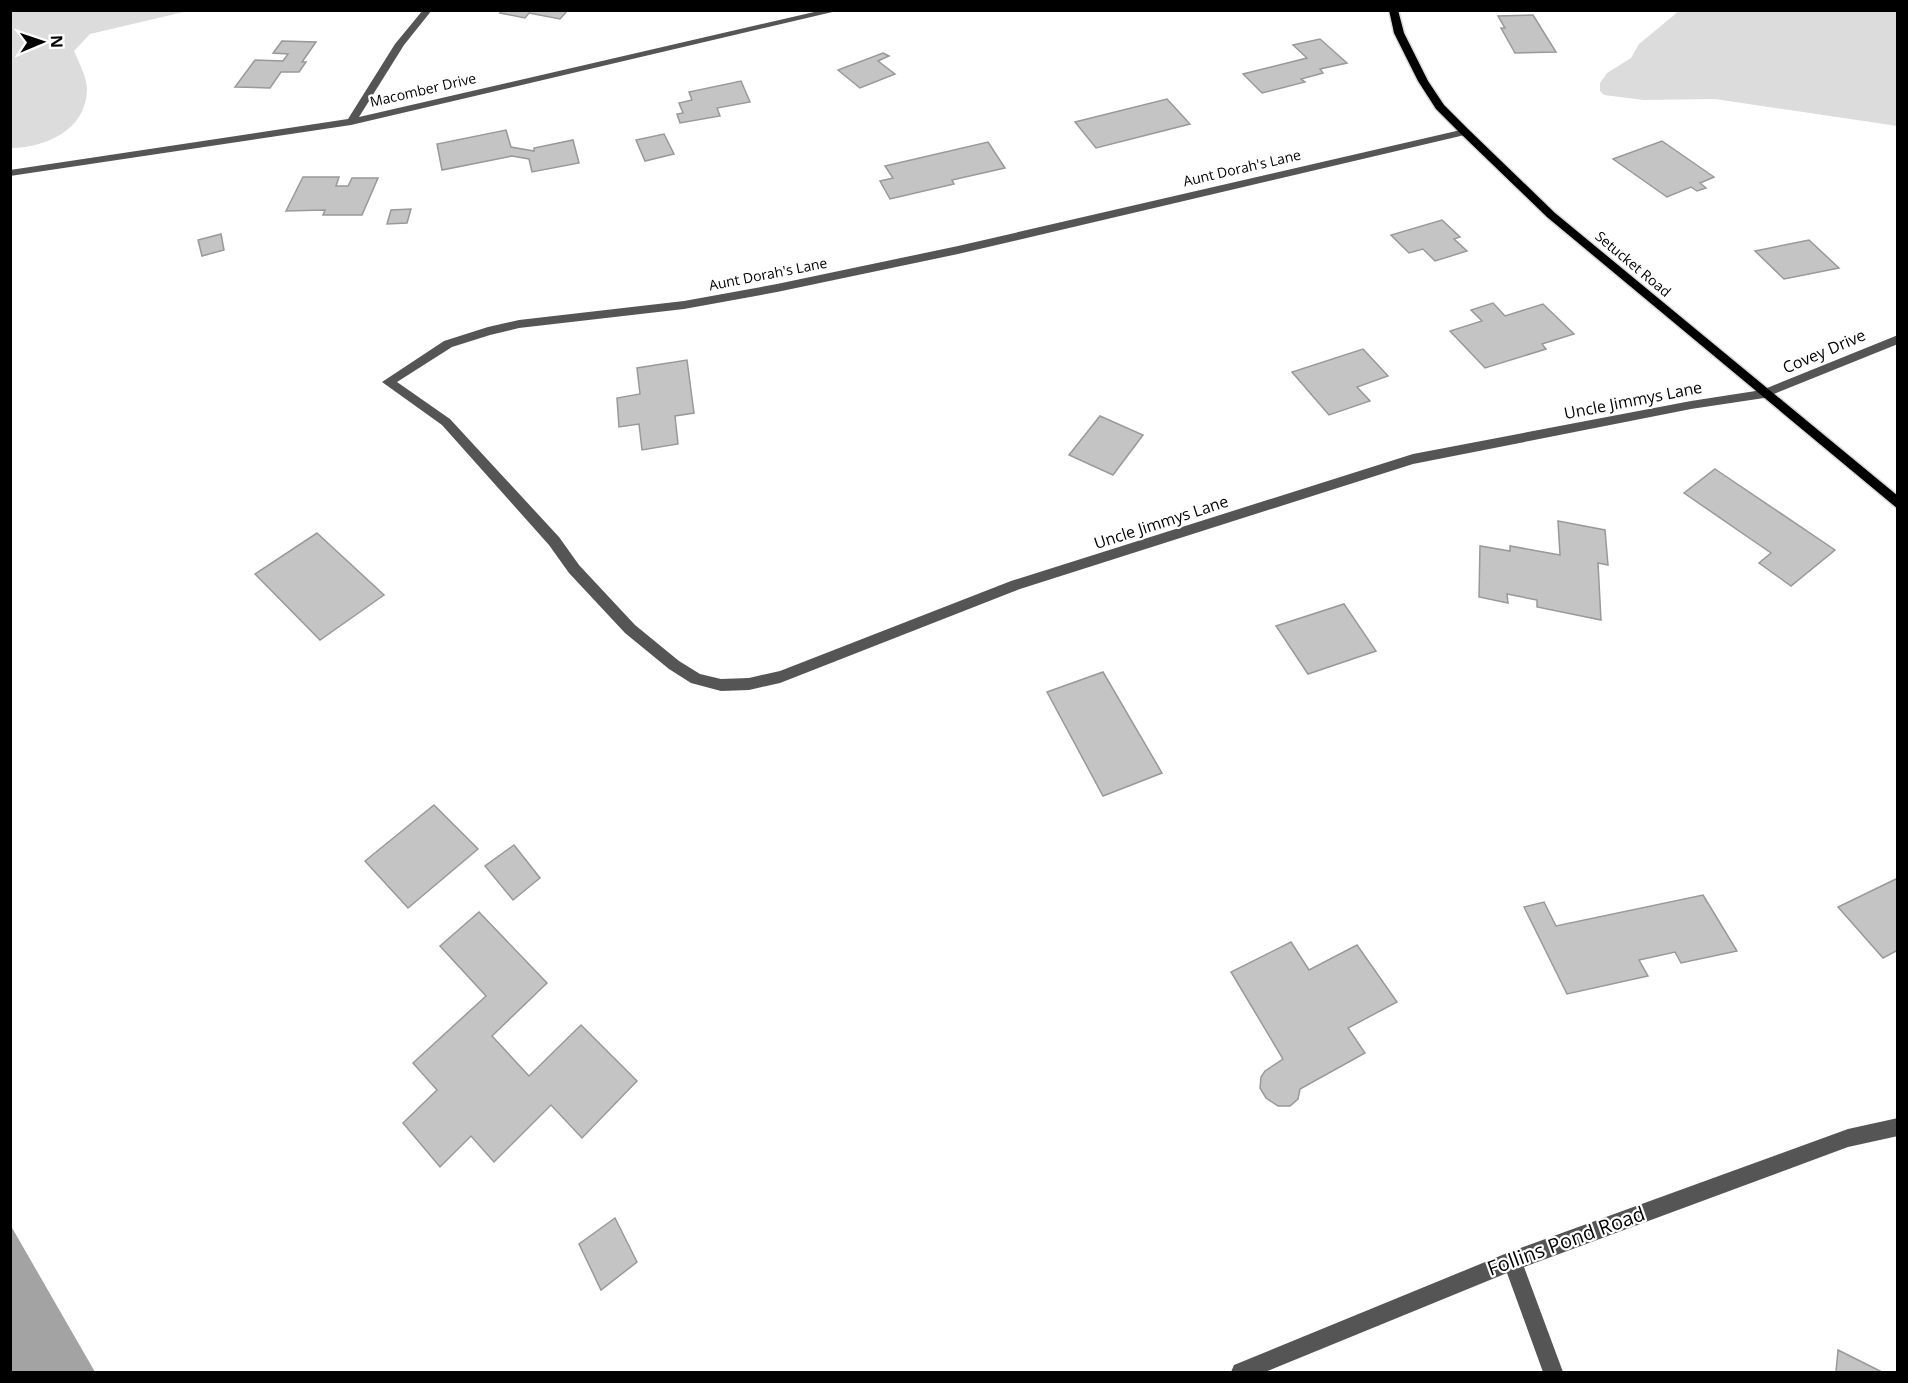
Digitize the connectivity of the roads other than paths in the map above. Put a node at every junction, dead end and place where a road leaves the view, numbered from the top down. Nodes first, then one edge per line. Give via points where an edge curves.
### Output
1 (428, 10) edge
2 (837, 10) edge
3 (1393, 10) edge
4 (351, 122) junction
5 (1465, 132) junction
6 (10, 173) edge
7 (1898, 339) edge
8 (1764, 394) junction
9 (1898, 504) edge
10 (604, 602) joint
11 (1898, 1127) edge
12 (1512, 1261) junction
13 (1241, 1372) edge
14 (1553, 1372) edge

1 - 4 street via 400,44
2 - 4 street, Macomber Drive
3 - 5 main road, Setucket Road via 1399,33 1423,81 1440,107
4 - 6 street, Macomber Drive
5 - 8 main road, Setucket Road via 1551,215
5 - 10 street, Aunt Dorah's Lane via 777,288 684,305 488,330 448,344 388,382 446,422
7 - 8 street, Covey Drive
8 - 9 main road, Setucket Road
8 - 10 street, Uncle Jimmys Lane via 1413,459 1016,585 811,666 749,684 721,685 696,679 630,629
11 - 12 street, Follins Pond Road via 1848,1138
12 - 13 street, Follins Pond Road
12 - 14 street

